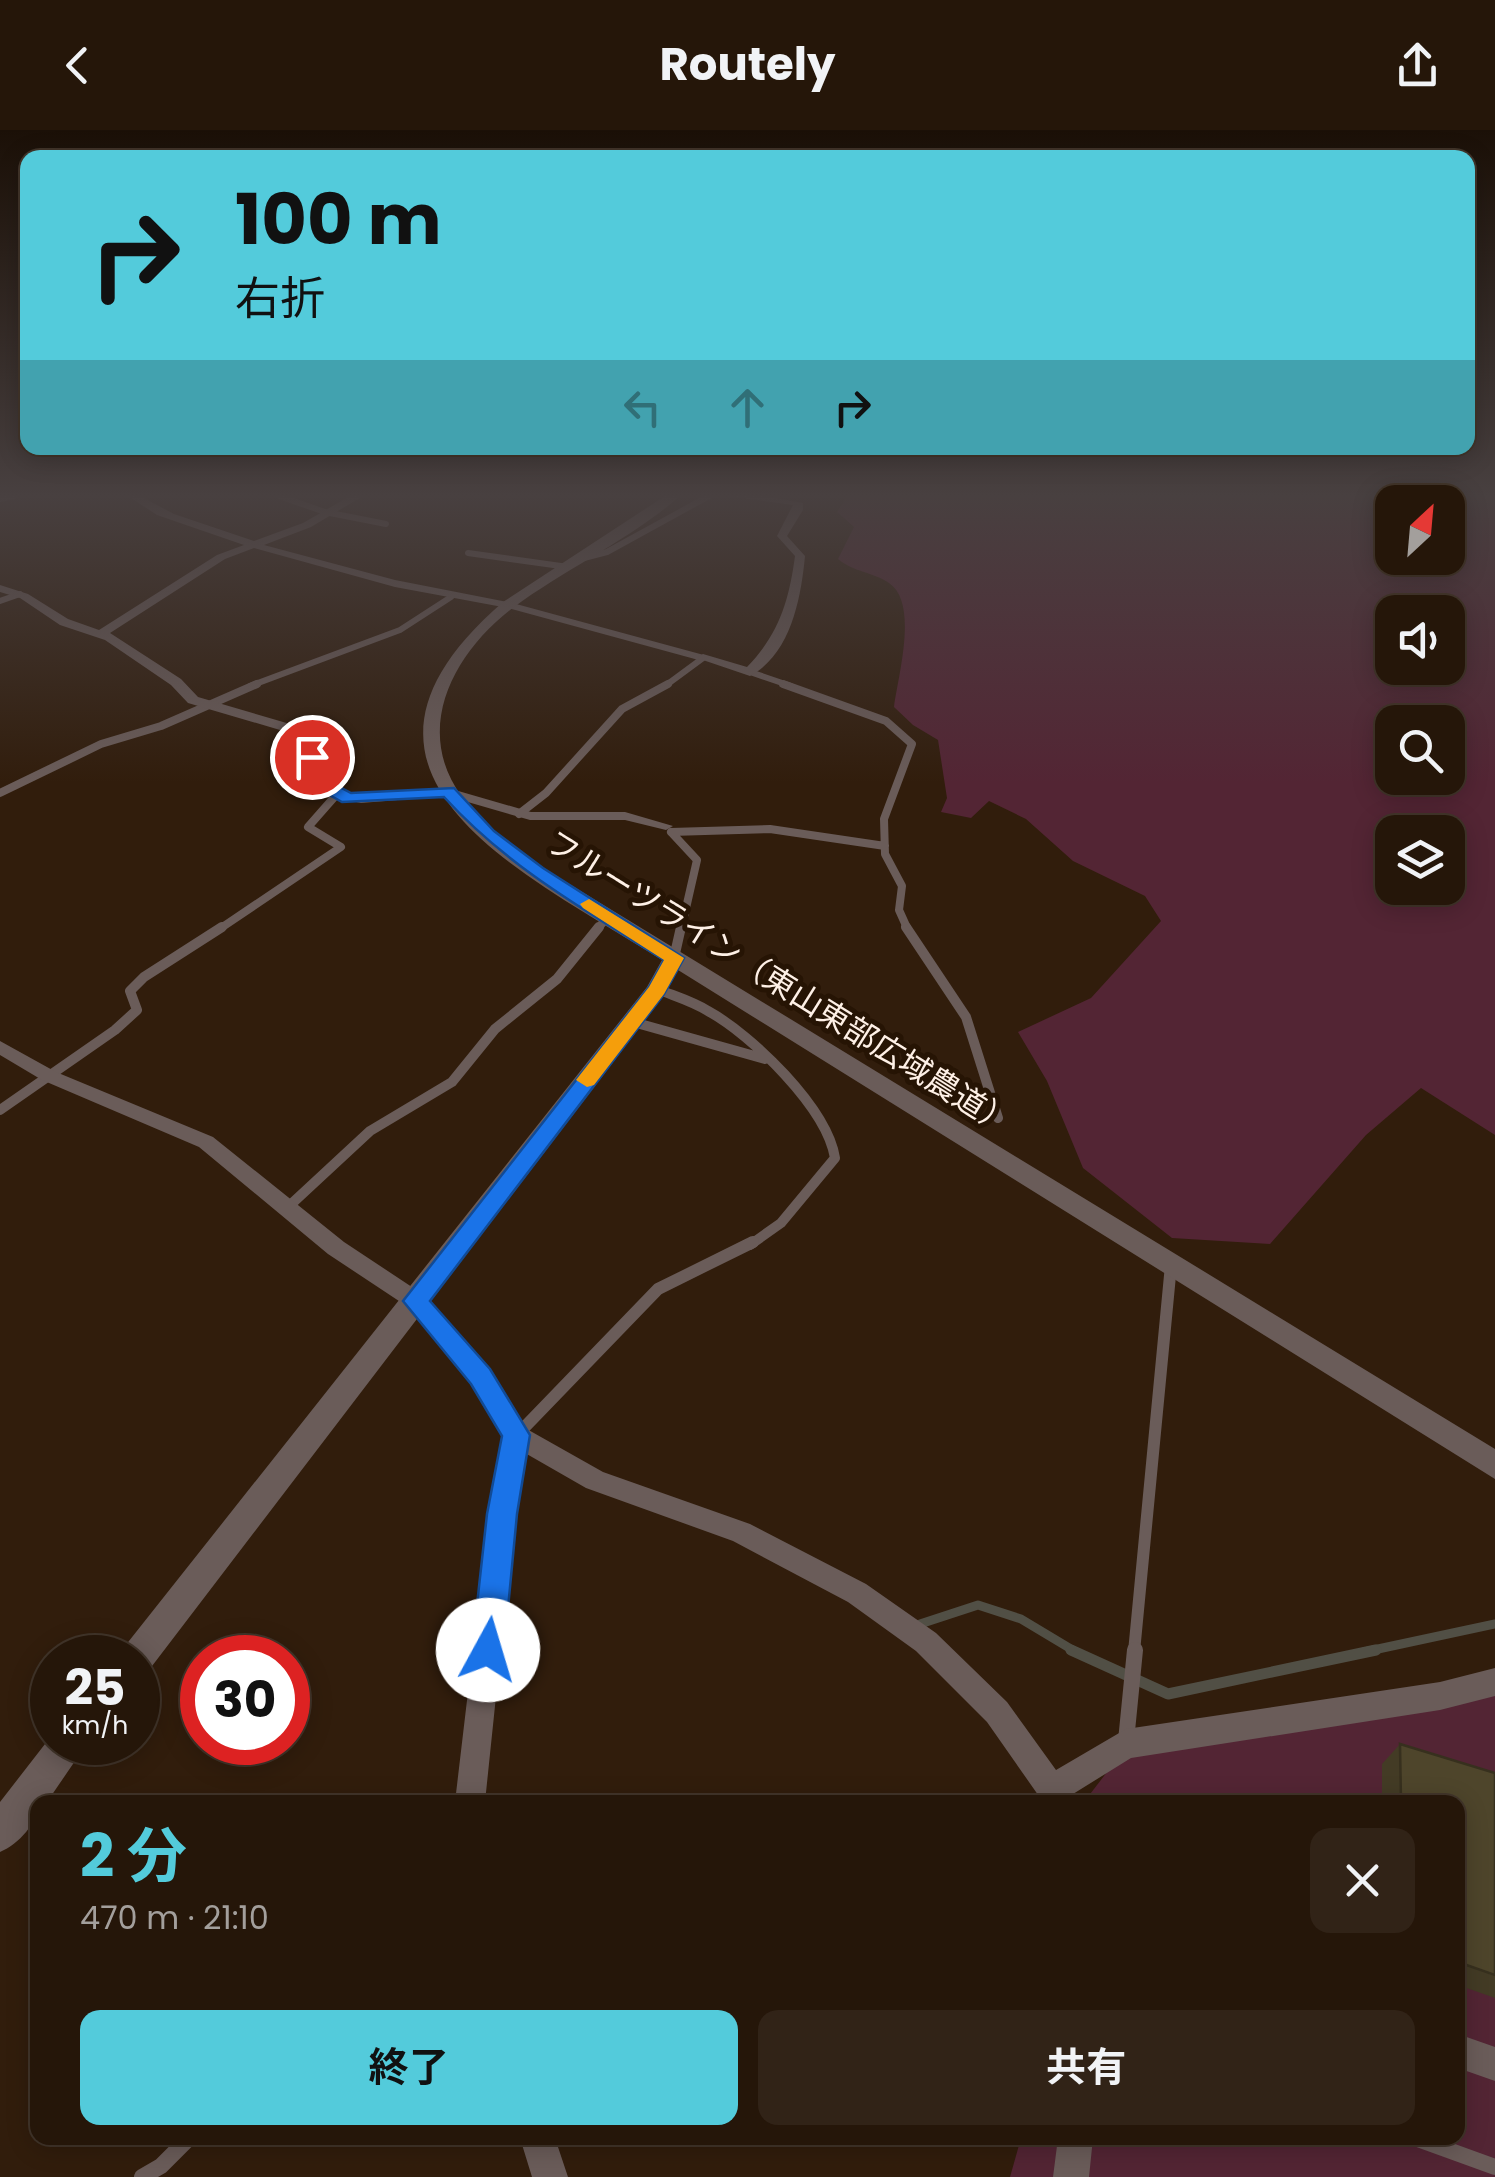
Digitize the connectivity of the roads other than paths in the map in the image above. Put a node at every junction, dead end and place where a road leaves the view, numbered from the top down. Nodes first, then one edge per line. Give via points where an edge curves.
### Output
1 (12, 592) edge
2 (167, 592) edge
3 (429, 592) edge
4 (530, 592) edge
5 (796, 592) edge
6 (20, 594) junction
7 (451, 597) junction
8 (0, 601) edge
9 (508, 606) junction
10 (101, 634) junction
11 (704, 658) junction
12 (750, 672) junction
13 (204, 704) junction
14 (448, 792) junction
15 (0, 794) edge
16 (337, 794) junction
17 (519, 814) junction
18 (668, 829) junction
19 (884, 846) junction
20 (608, 916) junction
21 (674, 958) junction
22 (657, 989) junction
23 (632, 1021) junction
24 (0, 1046) edge
25 (769, 1060) junction
26 (49, 1076) junction
27 (29, 1090) junction
28 (0, 1097) edge
29 (0, 1110) edge
30 (998, 1118) dead end
31 (286, 1209) junction
32 (1171, 1264) junction
33 (416, 1301) junction
34 (516, 1435) junction
35 (1495, 1465) edge
36 (155, 1635) edge
37 (1495, 1682) edge
38 (1126, 1734) junction
39 (52, 1765) edge
40 (471, 1795) edge
41 (1055, 1795) edge
42 (1057, 1795) edge
43 (0, 1832) edge
44 (1465, 2053) edge
45 (1495, 2064) edge
46 (182, 2145) edge
47 (540, 2145) edge
48 (1075, 2145) edge
49 (1434, 2145) edge
50 (1495, 2167) edge
51 (142, 2177) edge
52 (550, 2177) edge
53 (1071, 2177) edge

1 - 6 street
2 - 10 street
3 - 7 street
4 - 9 street, フルーツライン（東山東部広域農道）
5 - 12 street via 778,641
6 - 8 lane
6 - 10 street via 64,622
7 - 9 street
7 - 13 lane via 400,630
9 - 11 lane
9 - 14 street, フルーツライン（東山東部広域農道） via 460,650 433,704 431,742
10 - 13 street
11 - 12 street
11 - 17 lane via 622,709
12 - 19 lane via 898,726 911,739 884,819
13 - 15 lane
13 - 16 street via 284,727 306,742
14 - 16 street via 361,799
14 - 17 street
14 - 20 street, フルーツライン（東山東部広域農道） via 512,854
16 - 26 lane via 308,826 340,847 144,977 130,991 137,1010
17 - 18 street via 625,816
18 - 19 lane via 770,828
18 - 21 lane via 697,860
19 - 30 lane via 902,886 899,910 966,1017
20 - 21 street, フルーツライン（東山東部広域農道）
20 - 31 lane via 556,979 496,1029 452,1082 370,1130
21 - 22 street
21 - 32 street, フルーツライン（東山東部広域農道）
22 - 23 street
22 - 25 lane via 718,1017
23 - 25 lane
23 - 33 street
24 - 26 street
25 - 34 lane via 834,1140 835,1158 781,1224 741,1251 658,1289
26 - 27 lane
26 - 31 street via 206,1142
27 - 28 lane
27 - 29 lane
31 - 33 street
32 - 35 street, フルーツライン（東山東部広域農道）
32 - 38 lane
33 - 34 street via 480,1376
33 - 36 street
34 - 40 street
34 - 41 street via 595,1480 741,1532 856,1594 926,1642 998,1712
37 - 38 street via 1440,1696
38 - 42 street
39 - 43 street
44 - 45 street
46 - 51 lane
47 - 52 street
48 - 53 street
49 - 50 lane

